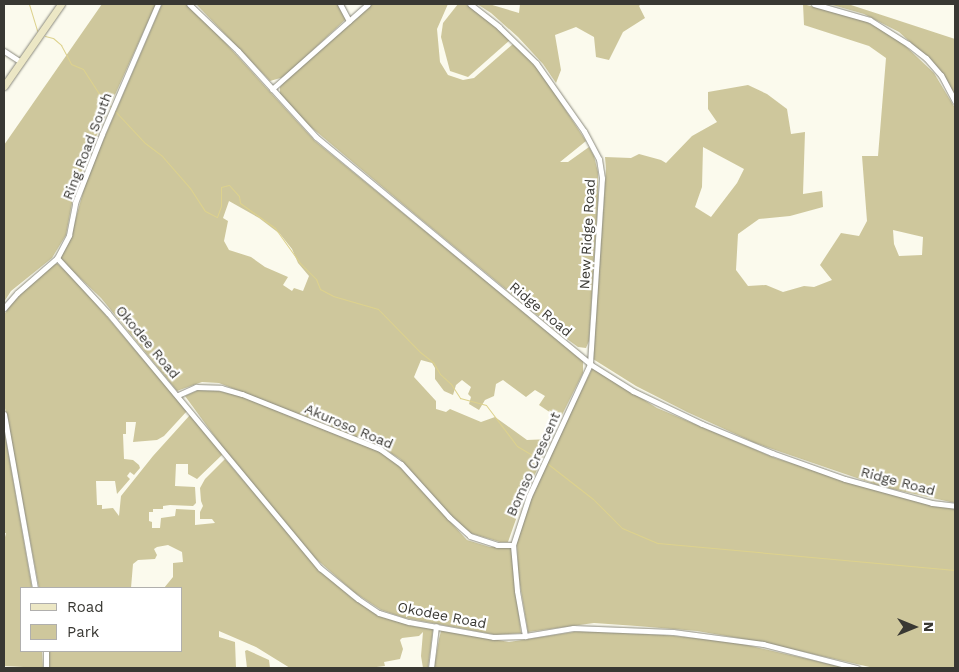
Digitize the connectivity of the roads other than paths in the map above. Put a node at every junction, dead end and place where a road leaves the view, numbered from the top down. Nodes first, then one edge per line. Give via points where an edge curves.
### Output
1 (61, 4) edge
2 (158, 4) edge
3 (189, 4) edge
4 (340, 4) edge
5 (368, 4) edge
6 (470, 4) edge
7 (814, 4) edge
8 (349, 21) junction
9 (4, 51) edge
10 (21, 62) junction
11 (4, 86) edge
12 (272, 89) junction
13 (955, 102) edge
14 (57, 258) junction
15 (4, 308) edge
16 (590, 364) junction
17 (178, 395) junction
18 (4, 414) edge
19 (955, 506) edge
20 (513, 545) junction
21 (35, 587) edge
22 (436, 626) junction
23 (525, 636) junction
24 (46, 652) edge
25 (46, 668) edge
26 (431, 668) edge
27 (857, 668) edge

1 - 10 street
2 - 14 street, Ring Road South via 102,134 75,203 69,236
3 - 12 street, Ridge Road via 220,32
4 - 8 street
5 - 8 street
6 - 16 street, New Ridge Road via 536,63 570,109 599,159 602,188
7 - 13 street via 870,20 893,34 926,58
8 - 12 street
9 - 10 street
10 - 11 street
12 - 16 street, Ridge Road via 324,144
14 - 15 street, Ring Road South
14 - 17 street, Okodee Road
16 - 19 street, Ridge Road via 633,391 772,453 845,479 932,503
16 - 20 street, Bomso Crescent via 529,496
17 - 20 street, Akuroso Road via 196,387 221,388 380,450 401,464 470,536 497,545
17 - 22 street, Okodee Road via 268,508 326,573 379,613
18 - 21 street
20 - 23 street, Bomso Crescent
22 - 23 street, Okodee Road via 493,637
22 - 26 street
23 - 27 street, Okodee Road via 573,628 673,632 763,644
24 - 25 street

